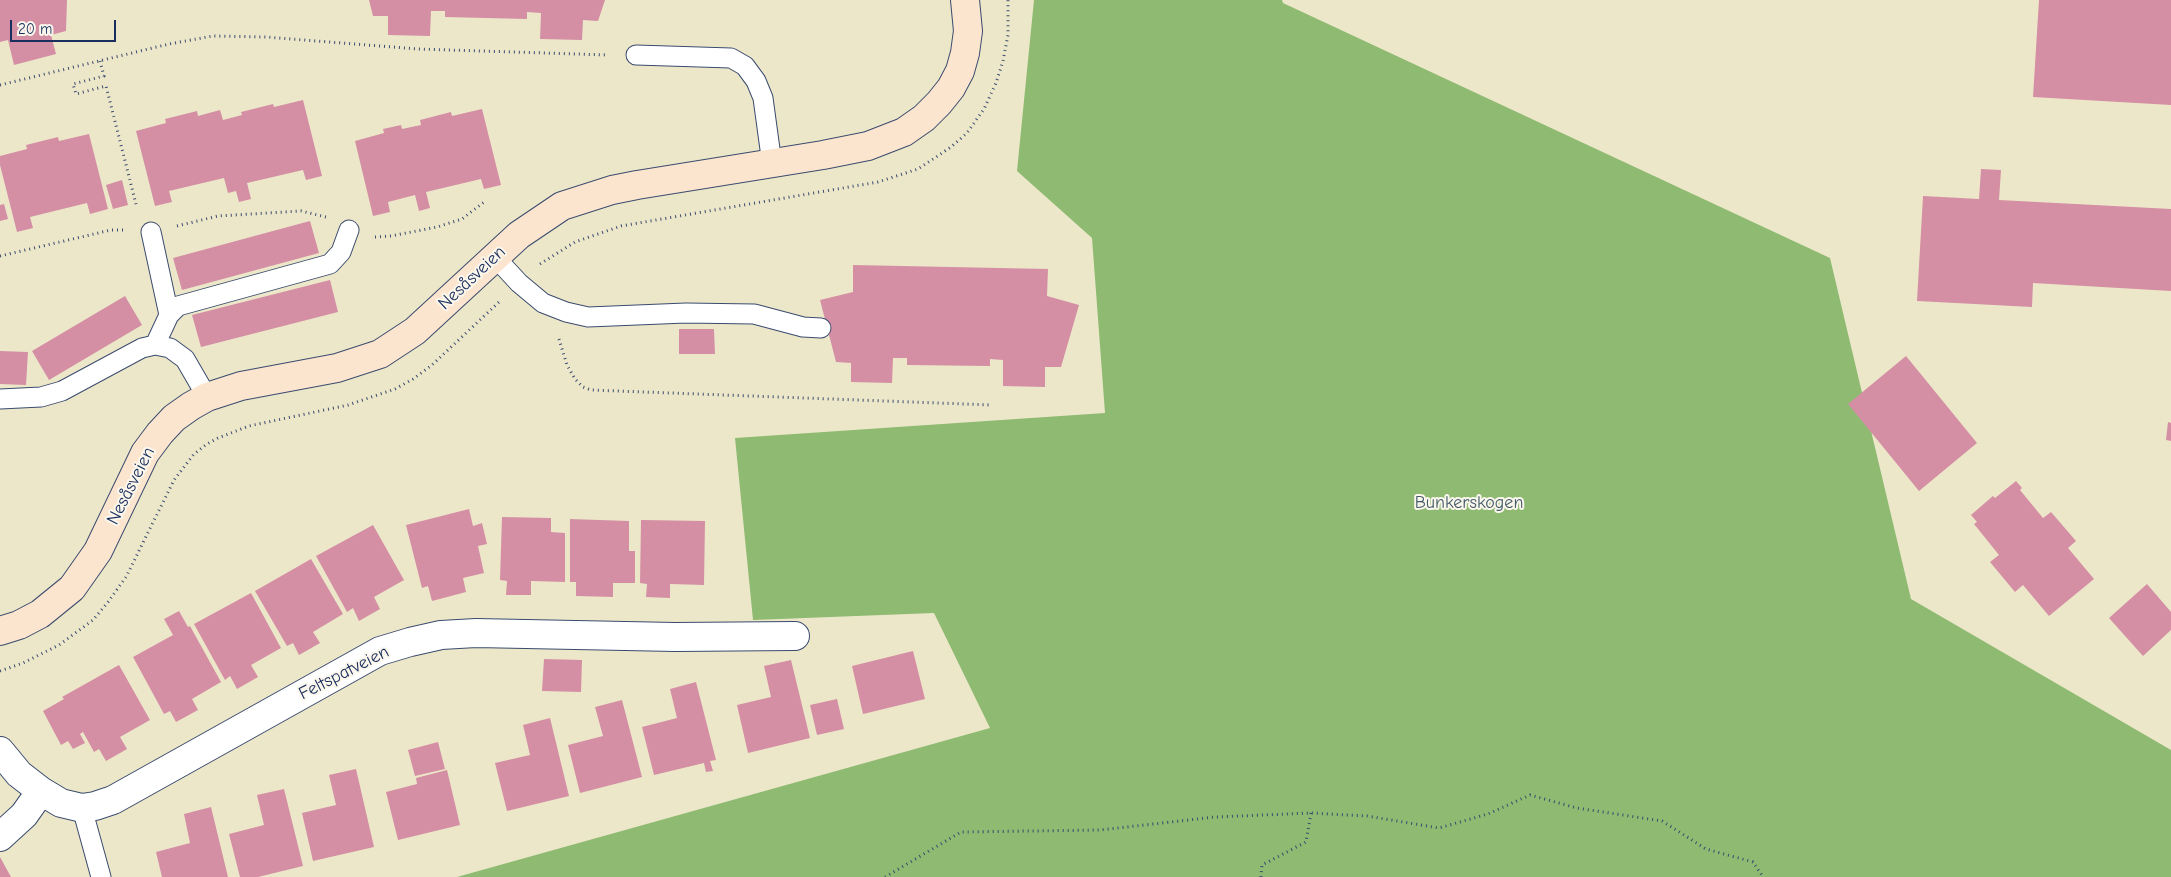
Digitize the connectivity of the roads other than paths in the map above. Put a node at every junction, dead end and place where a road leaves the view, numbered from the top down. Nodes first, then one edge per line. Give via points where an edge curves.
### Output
1 (965, 0) edge
2 (636, 55) road end
3 (772, 164) junction
4 (349, 230) road end
5 (150, 232) road end
6 (495, 257) junction
7 (169, 315) junction
8 (821, 328) dead end
9 (155, 345) junction
10 (207, 397) junction
11 (0, 400) edge
12 (0, 631) edge
13 (795, 636) dead end
14 (0, 751) edge
15 (41, 792) junction
16 (82, 808) junction
17 (0, 837) edge
18 (101, 877) edge

1 - 3 street, Nesåsveien via 968,31 960,71 951,88 924,118 904,132 868,146
2 - 3 lane via 731,58 745,66 756,81 762,98
3 - 6 street, Nesåsveien via 637,185 562,206 518,235
4 - 7 lane via 341,252 330,264 178,306
5 - 7 lane
6 - 8 lane via 518,283 543,302 588,317 754,314 803,327
6 - 10 street, Nesåsveien via 415,331 380,354 337,368 241,386
7 - 9 lane
9 - 10 lane via 170,348 185,358
9 - 11 lane via 142,348 62,391 41,397
10 - 12 street, Nesåsveien via 174,418 145,453 98,551 72,588 40,614
13 - 16 street, Feltspatveien via 476,633 441,635 410,642 380,651 113,800
14 - 15 street, Feltspatveien via 19,774
15 - 16 street, Feltspatveien via 61,803
15 - 17 street
16 - 18 lane

